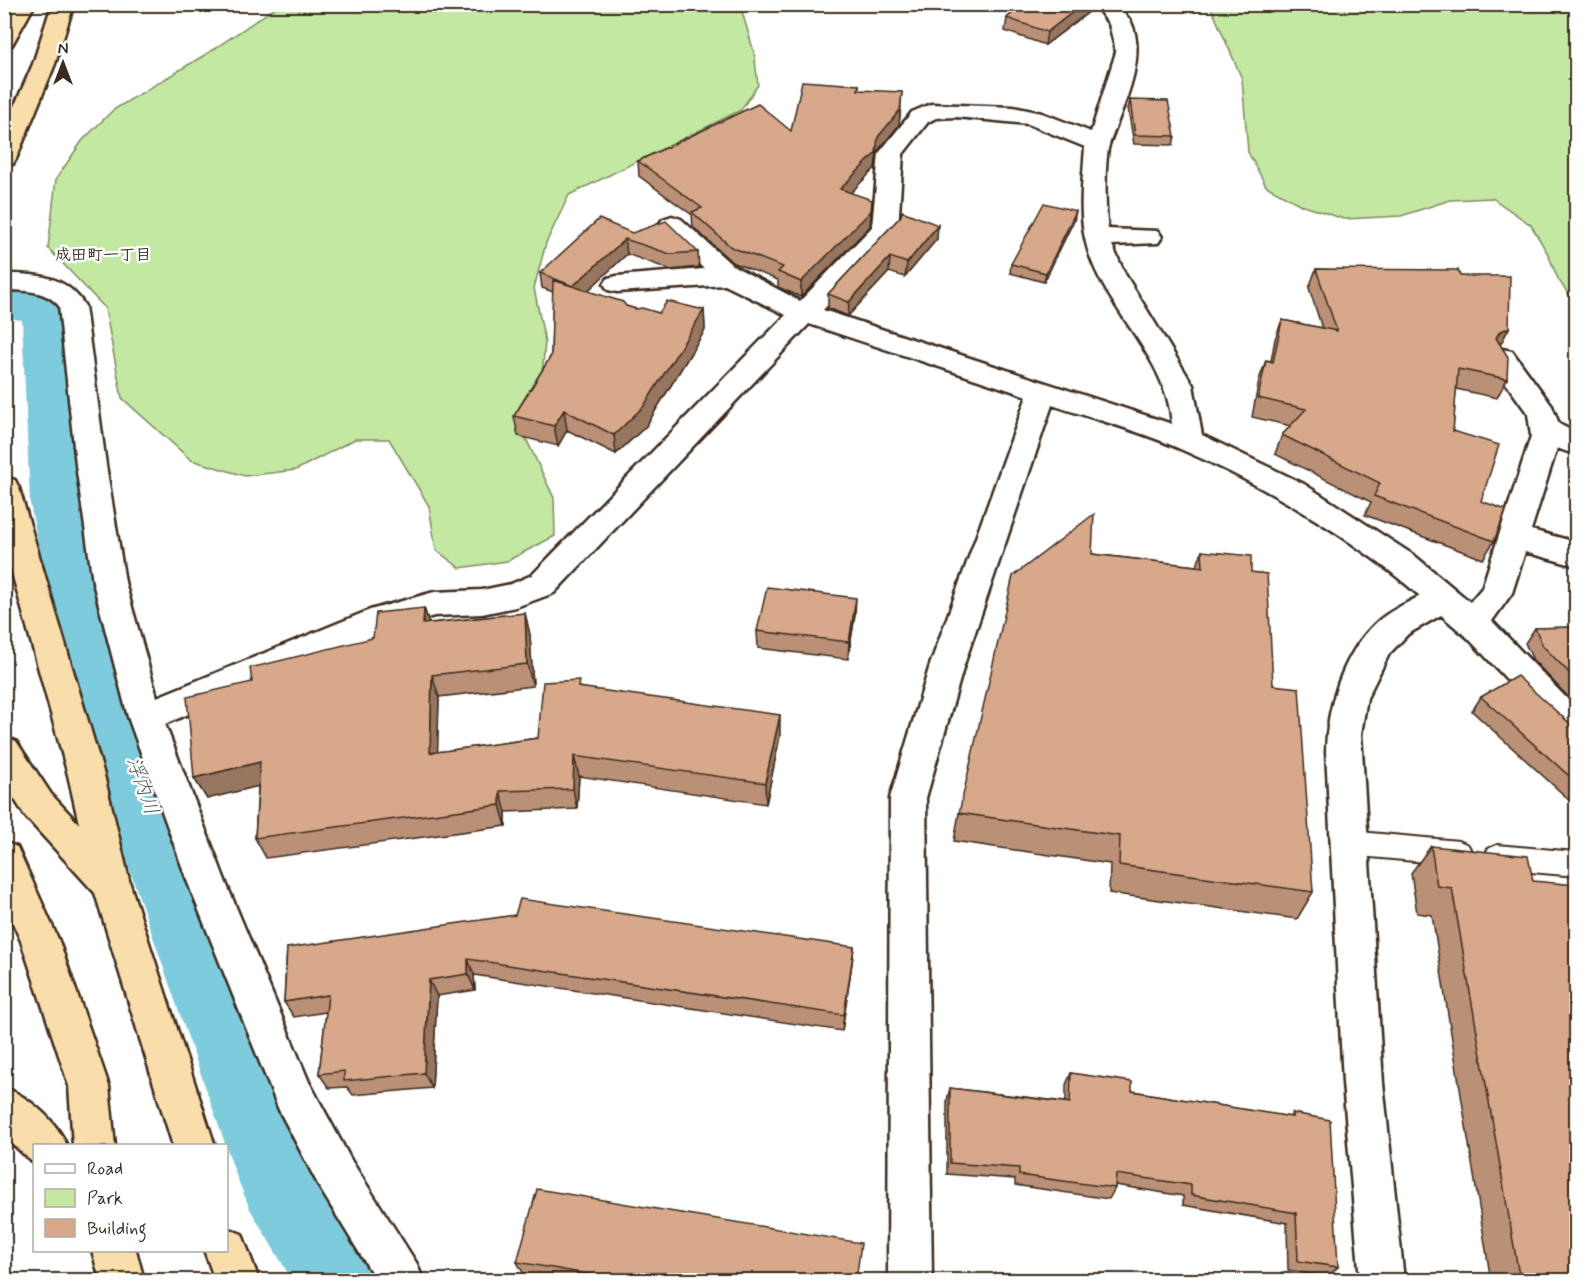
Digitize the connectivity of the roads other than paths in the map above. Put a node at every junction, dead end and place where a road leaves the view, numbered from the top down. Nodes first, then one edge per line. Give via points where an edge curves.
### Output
1 (25, 4) edge
2 (63, 4) edge
3 (1104, 4) edge
4 (4, 40) edge
5 (9, 140) edge
6 (1097, 143) junction
7 (4, 159) edge
8 (672, 224) edge
9 (1097, 237) junction
10 (1149, 237) dead end
11 (728, 276) junction
12 (660, 281) junction
13 (4, 282) edge
14 (617, 284) dead end
15 (645, 309) edge
16 (807, 311) junction
17 (1502, 358) edge
18 (1042, 393) junction
19 (1545, 430) junction
20 (1188, 440) junction
21 (1576, 445) edge
22 (4, 488) edge
23 (1514, 537) junction
24 (1576, 554) edge
25 (1443, 599) junction
26 (1473, 622) junction
27 (145, 717) junction
28 (1576, 730) edge
29 (4, 751) edge
30 (1348, 843) junction
31 (4, 858) edge
32 (1576, 864) edge
33 (111, 884) junction
34 (4, 1107) edge
35 (44, 1144) edge
36 (94, 1144) edge
37 (193, 1144) edge
38 (114, 1252) edge
39 (227, 1252) edge
40 (122, 1281) edge
41 (237, 1281) edge
42 (401, 1281) edge
43 (910, 1281) edge
44 (1382, 1281) edge

1 - 4 highway
2 - 5 highway via 44,64
3 - 6 street via 1120,22 1127,52 1106,127
5 - 7 highway
6 - 9 street via 1093,216
6 - 16 street via 1035,118 1013,114 944,110 920,117 891,153 885,229
8 - 11 street
9 - 10 street
9 - 20 street via 1112,274 1179,386
11 - 12 street
11 - 16 street
12 - 14 street
12 - 15 street
13 - 27 street via 50,287 69,298 72,306 109,582
16 - 18 street via 858,333
16 - 27 street via 543,584 516,595 482,602 434,604 382,619
17 - 19 street via 1542,413
18 - 20 street
18 - 43 street via 947,665 908,798
19 - 21 street
19 - 23 street
20 - 25 street via 1293,492 1404,564
22 - 33 highway via 86,775
23 - 24 street
23 - 26 street via 1496,593
25 - 26 street
25 - 30 street via 1391,629 1376,645 1353,684 1343,720
26 - 28 street
27 - 42 street via 207,883 294,1096 336,1175
29 - 33 highway via 38,806
30 - 32 lane
30 - 44 street via 1363,1083
31 - 36 highway via 40,940 88,1086
33 - 37 highway
34 - 35 highway
38 - 40 highway
39 - 41 highway

